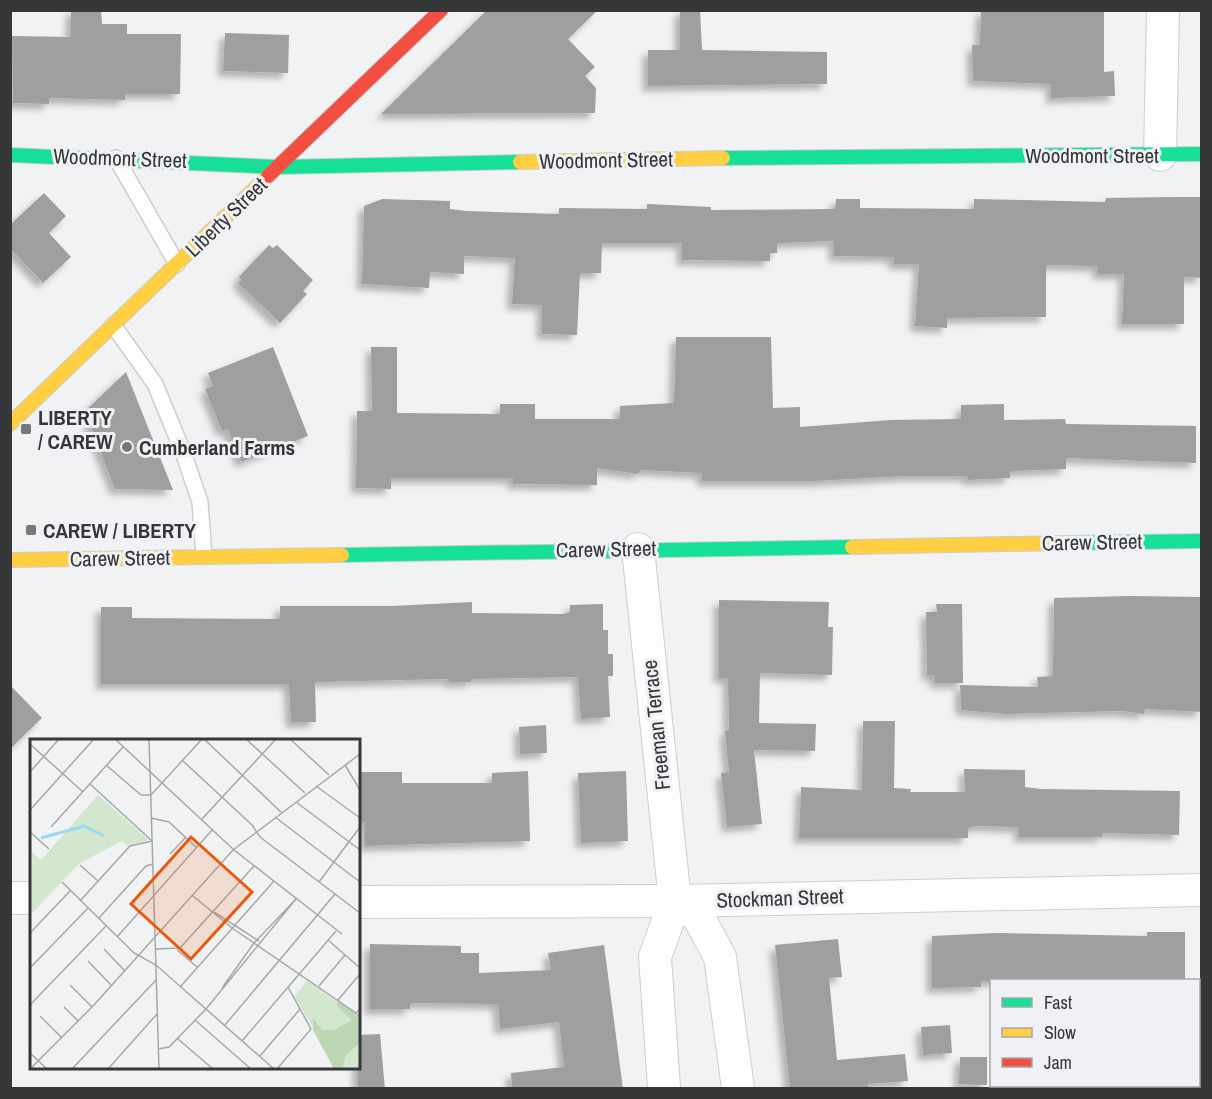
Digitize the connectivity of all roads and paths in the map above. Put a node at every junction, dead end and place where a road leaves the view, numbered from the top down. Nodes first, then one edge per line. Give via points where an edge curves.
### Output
1 (441, 10) edge
2 (1163, 10) edge
3 (1202, 154) edge
4 (10, 155) edge
5 (1160, 155) junction
6 (116, 158) junction
7 (278, 167) junction
8 (177, 264) junction
9 (113, 325) junction
10 (10, 424) edge
11 (1202, 541) edge
12 (638, 549) junction
13 (204, 556) junction
14 (10, 560) edge
15 (1202, 890) edge
16 (10, 898) edge
17 (30, 898) edge
18 (675, 901) junction
19 (360, 902) edge
20 (664, 1089) edge
21 (738, 1089) edge

1 - 7 main road, Liberty Street
2 - 5 street
3 - 5 main road, Woodmont Street
4 - 6 main road, Woodmont Street
5 - 7 main road, Woodmont Street via 805,156
6 - 7 main road, Woodmont Street
6 - 8 lane
7 - 8 main road, Liberty Street
8 - 9 main road, Liberty Street
9 - 10 main road, Liberty Street
9 - 13 lane via 155,384 183,452 200,502
11 - 12 main road, Carew Street
12 - 13 main road, Carew Street
12 - 18 street, Freeman Terrace
13 - 14 main road, Carew Street
15 - 18 street, Stockman Street
16 - 17 street
18 - 19 street, Stockman Street
18 - 20 street, Freeman Terrace via 655,957
18 - 21 street via 698,916 720,957

